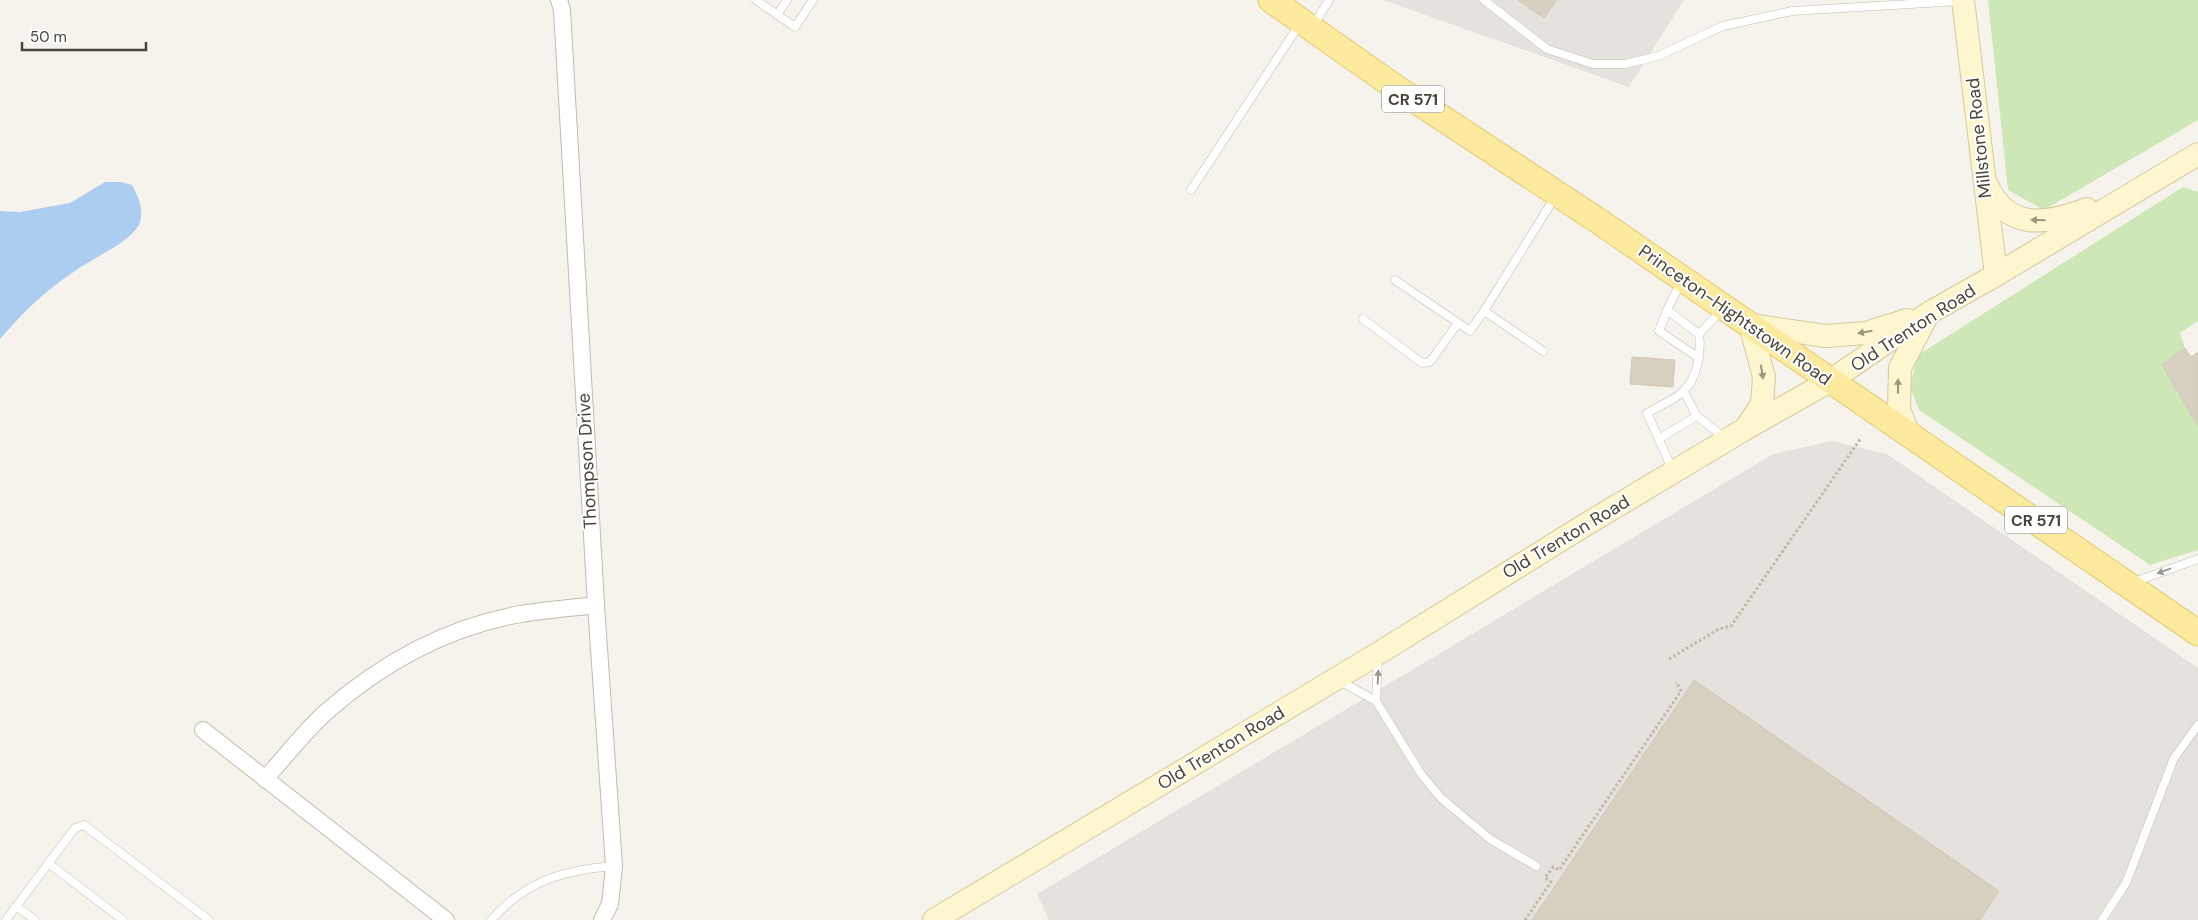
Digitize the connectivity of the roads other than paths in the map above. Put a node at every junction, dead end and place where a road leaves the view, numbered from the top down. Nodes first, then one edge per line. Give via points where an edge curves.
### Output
1 (559, 0) edge
2 (756, 0) edge
3 (787, 0) edge
4 (813, 0) edge
5 (1271, 0) edge
6 (1329, 0) edge
7 (1484, 0) edge
8 (1963, 0) edge
9 (777, 15) junction
10 (1306, 26) junction
11 (2197, 156) edge
12 (1983, 175) junction
13 (2150, 184) junction
14 (1190, 190) dead end
15 (1557, 194) junction
16 (1996, 275) junction
17 (1682, 278) junction
18 (1395, 280) dead end
19 (1725, 307) junction
20 (1667, 310) junction
21 (1484, 311) junction
22 (1929, 313) junction
23 (1363, 319) dead end
24 (1458, 323) junction
25 (1750, 325) junction
26 (1699, 334) junction
27 (1543, 350) dead end
28 (1699, 358) junction
29 (1830, 381) junction
30 (1684, 392) junction
31 (1697, 416) junction
32 (1908, 433) junction
33 (1736, 435) junction
34 (1660, 438) junction
35 (1674, 473) junction
36 (2198, 559) edge
37 (2129, 584) junction
38 (596, 605) junction
39 (2196, 634) edge
40 (1379, 653) junction
41 (1336, 679) junction
42 (1376, 701) junction
43 (2198, 726) edge
44 (203, 730) dead end
45 (265, 779) junction
46 (48, 863) junction
47 (614, 866) junction
48 (1536, 866) dead end
49 (16, 906) junction
50 (948, 917) edge
51 (6, 920) edge
52 (35, 920) edge
53 (123, 920) edge
54 (210, 920) edge
55 (446, 920) edge
56 (491, 920) edge
57 (602, 920) edge
58 (2102, 920) edge

1 - 38 street, Thompson Drive
2 - 9 lane
3 - 9 lane
4 - 9 lane via 795,27
5 - 10 main road, Princeton-Hightstown Road / CR 571
6 - 10 lane
7 - 8 lane via 1547,49 1592,64 1625,64 1658,56 1723,26 1792,11
8 - 12 main road, Millstone Road
10 - 14 lane
10 - 15 main road, Princeton-Hightstown Road / CR 571
11 - 13 main road, Old Trenton Road
13 -> 12 main road via 2060,219 2035,220 2012,216 1993,198
12 - 16 main road, Millstone Road
13 - 16 main road, Old Trenton Road
15 - 17 main road, Princeton-Hightstown Road / CR 571
15 - 21 lane
16 - 22 main road, Old Trenton Road
17 - 19 main road, Princeton-Hightstown Road / CR 571
17 - 20 lane
18 - 24 lane
19 - 25 main road, Princeton-Hightstown Road / CR 571
19 - 26 lane
20 - 26 lane
20 - 28 lane via 1659,331
21 - 24 lane via 1470,331
21 - 27 lane
22 -> 25 main road via 1866,333 1826,336
22 - 29 main road, Old Trenton Road
32 -> 22 main road via 1899,409 1900,368
23 - 24 lane via 1422,363 1430,362
25 - 29 main road, Princeton-Hightstown Road / CR 571
25 -> 33 main road via 1764,377 1762,404
26 - 28 lane
28 - 30 lane via 1694,380
29 - 32 main road, Princeton-Hightstown Road / CR 571
29 - 33 main road, Old Trenton Road
30 - 31 lane
30 - 34 lane via 1647,413
31 - 33 lane
31 - 34 lane
32 - 37 main road, Princeton-Hightstown Road / CR 571
33 - 35 main road, Old Trenton Road
34 - 35 lane
35 - 40 main road, Old Trenton Road
36 -> 37 lane
37 - 39 main road, Princeton-Hightstown Road / CR 571
38 - 45 street via 520,614 467,628 416,648 376,672 325,713
38 - 47 street, Thompson Drive
40 - 41 main road, Old Trenton Road
42 -> 40 lane
41 - 42 lane
41 - 50 main road, Old Trenton Road
42 - 48 lane via 1421,774 1441,798 1490,839
43 - 58 lane via 2174,758 2126,883
44 - 45 street
45 - 55 street
46 - 49 lane
46 - 53 lane
46 - 54 lane via 74,828 84,825
47 - 56 lane via 557,876 533,885
47 - 57 street, Thompson Drive via 610,904
49 - 51 lane
49 - 52 lane

